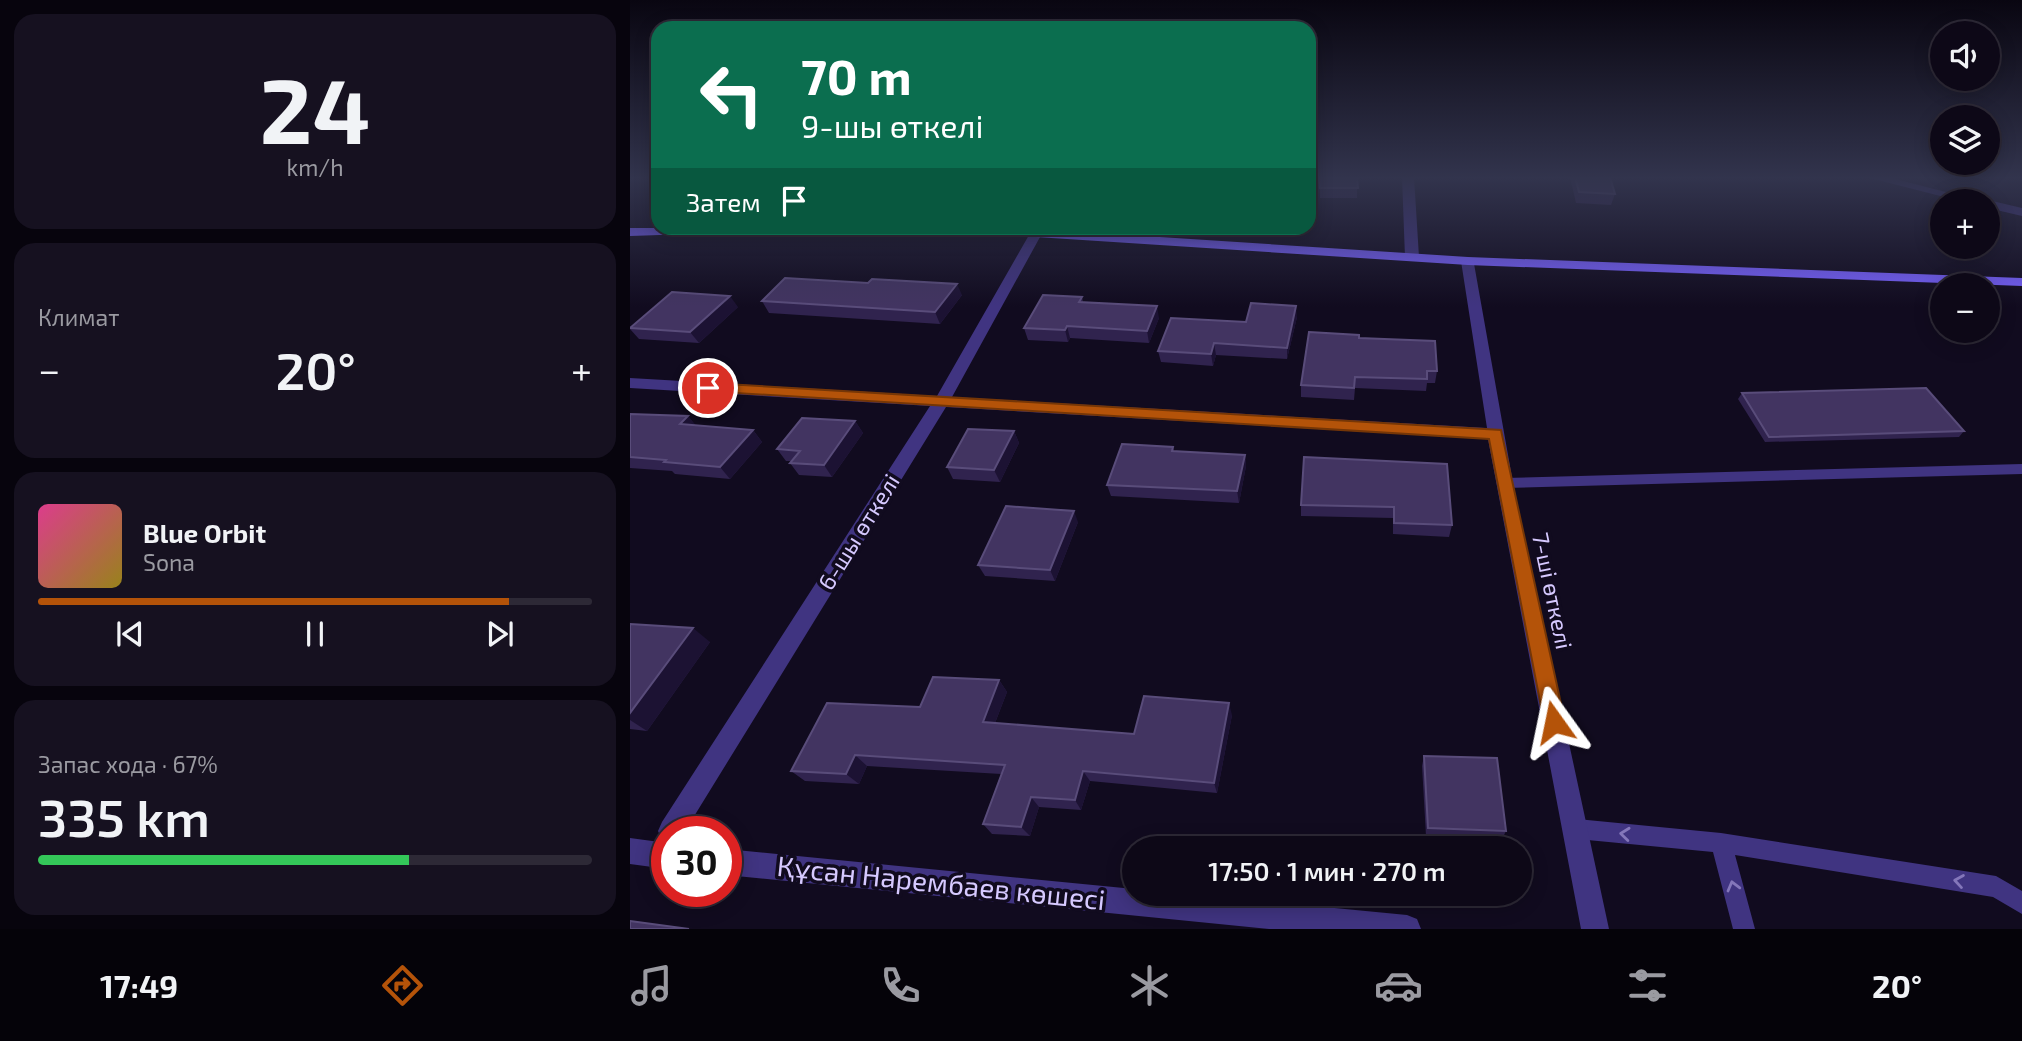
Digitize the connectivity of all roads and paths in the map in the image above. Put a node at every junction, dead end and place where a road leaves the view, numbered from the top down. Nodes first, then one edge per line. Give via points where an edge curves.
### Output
1 (1410, 220) edge
2 (651, 231) edge
3 (630, 232) edge
4 (1034, 235) edge
5 (1106, 235) edge
6 (1412, 257) junction
7 (1468, 261) junction
8 (2022, 282) edge
9 (630, 383) edge
10 (941, 402) junction
11 (1496, 434) junction
12 (2022, 469) edge
13 (1504, 483) junction
14 (680, 816) edge
15 (1577, 829) junction
16 (1721, 843) junction
17 (651, 850) edge
18 (630, 851) edge
19 (742, 864) edge
20 (2022, 903) edge
21 (1406, 929) edge
22 (1595, 929) edge
23 (1744, 929) edge

1 - 6 street
2 - 3 street
4 - 10 street, 6-шы өткелі
5 - 6 street
6 - 7 street
7 - 8 street
7 - 11 street, 7-ші өткелі
9 - 10 street
10 - 11 street
10 - 14 street, 6-шы өткелі
11 - 13 street, 7-ші өткелі
12 - 13 lane
13 - 15 street, 7-ші өткелі
16 -> 15 lane
15 - 22 street, 7-ші өткелі
20 -> 16 lane via 1996,887
23 -> 16 lane
17 - 18 street
19 - 21 street, Құсан Нарембаев көшесі

